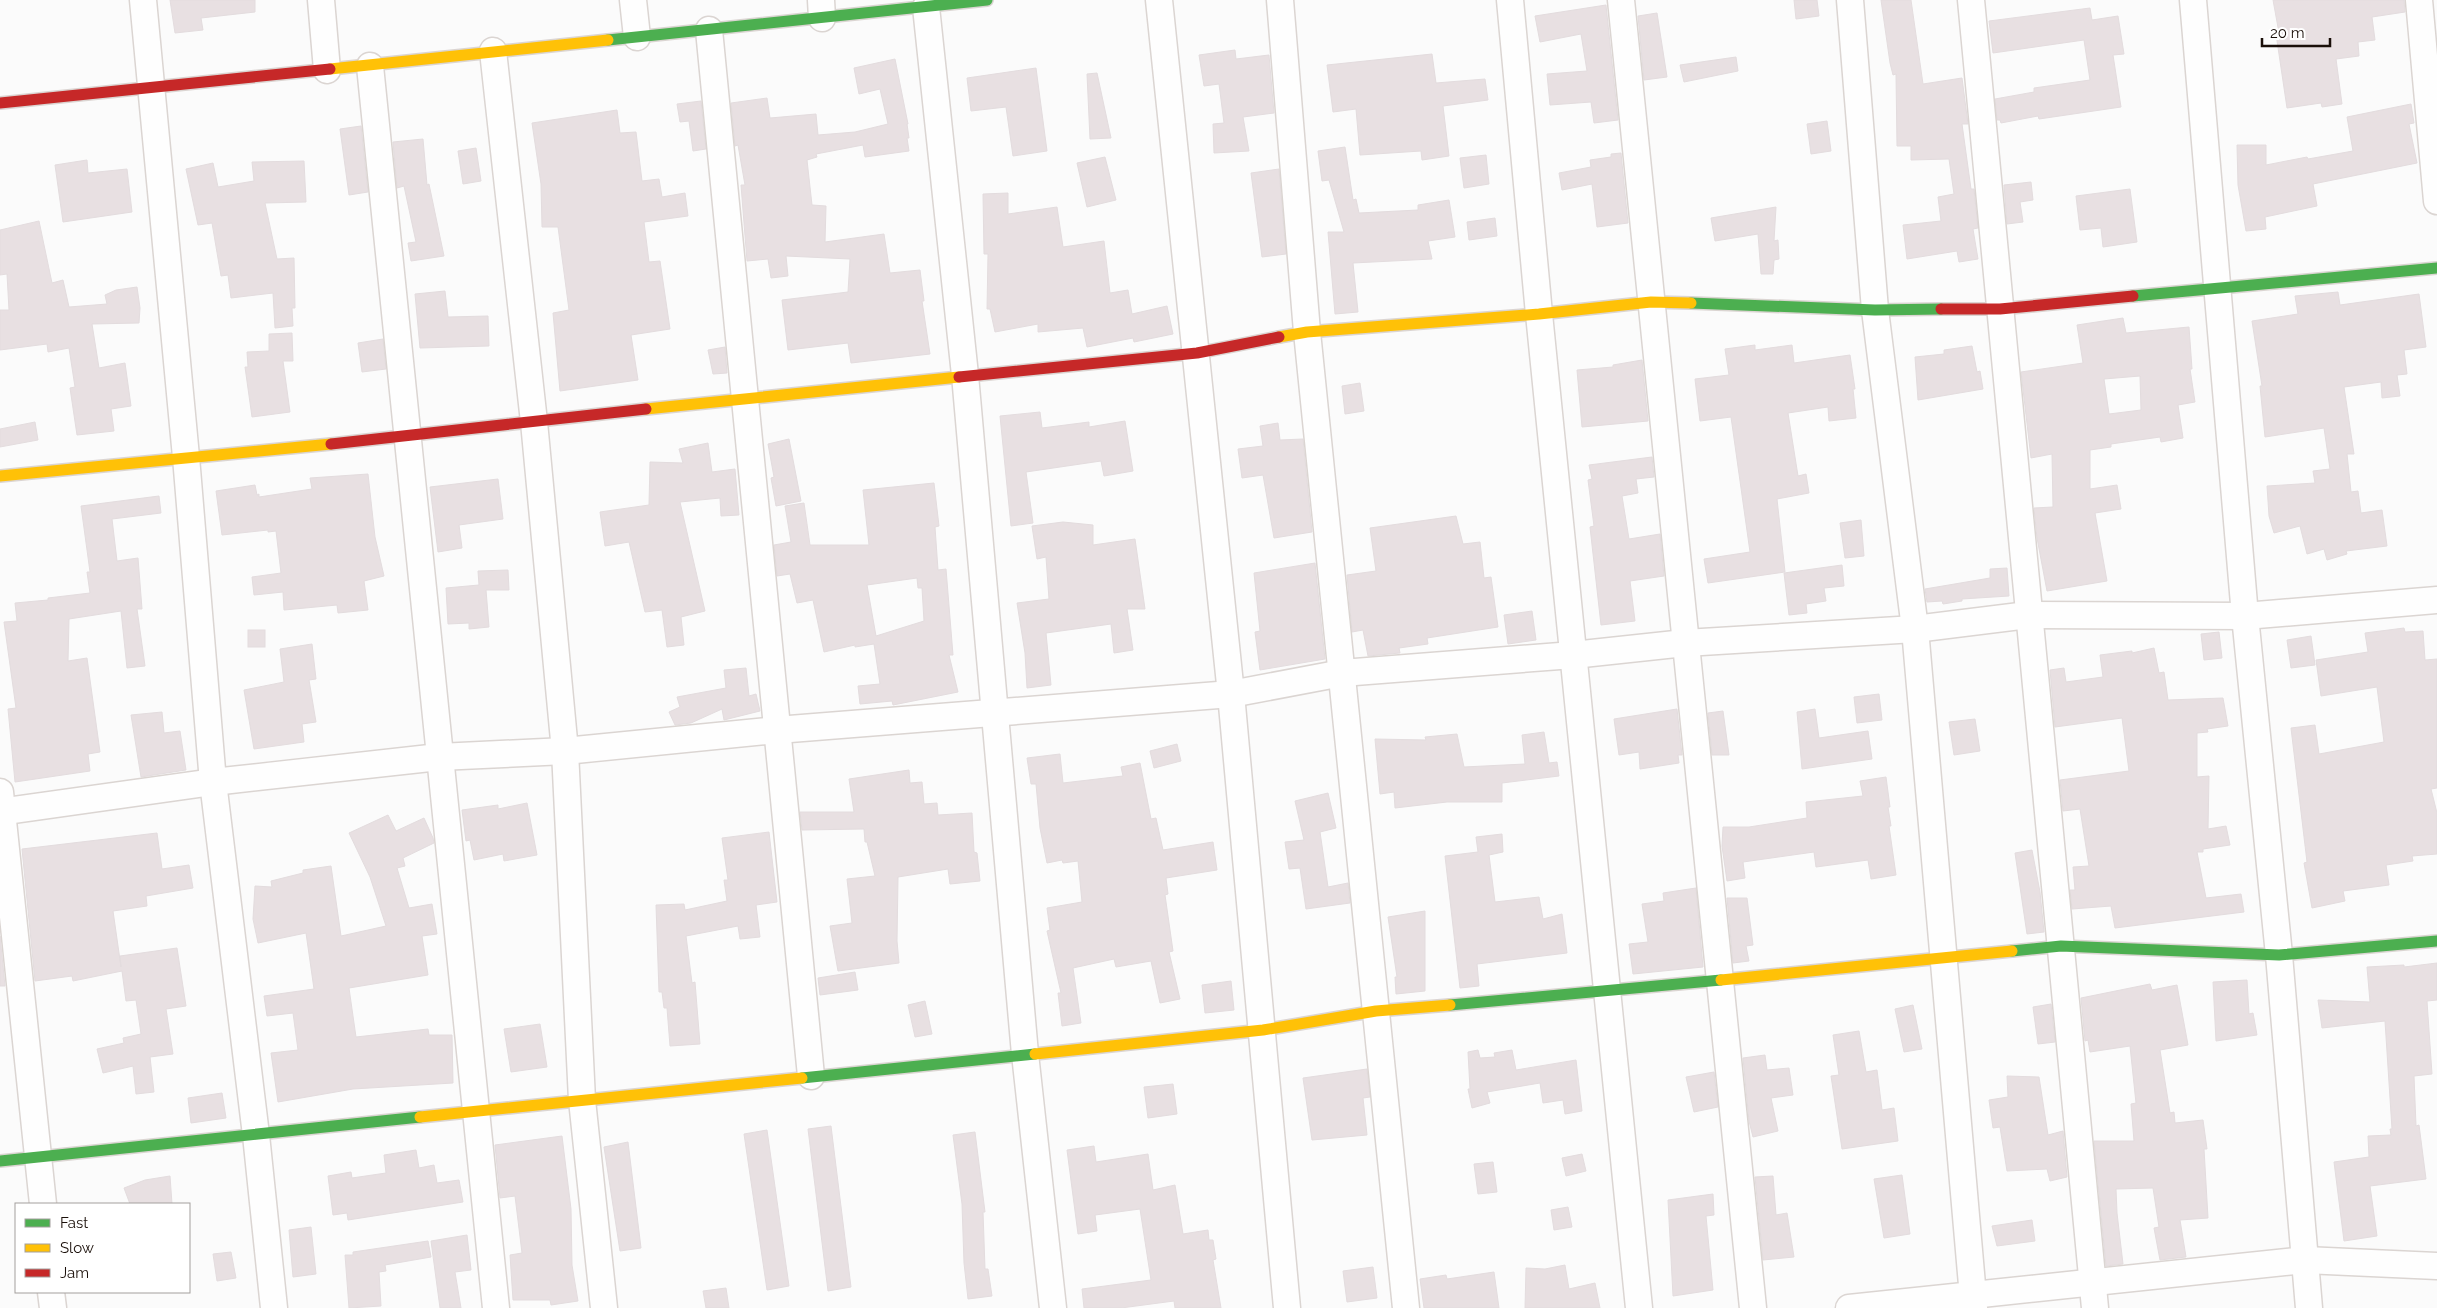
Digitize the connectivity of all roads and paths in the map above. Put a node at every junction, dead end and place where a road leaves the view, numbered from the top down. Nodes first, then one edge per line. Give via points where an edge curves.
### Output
1 (142, 0) edge
2 (321, 0) edge
3 (633, 0) edge
4 (987, 0) edge
5 (1159, 0) edge
6 (1280, 0) edge
7 (1510, 0) edge
8 (1621, 0) edge
9 (1850, 0) edge
10 (1971, 0) edge
11 (2193, 0) edge
12 (2419, 0) edge
13 (926, 7) junction
14 (822, 9) edge
15 (709, 30) junction
16 (637, 37) junction
17 (493, 51) junction
18 (370, 66) junction
19 (327, 70) junction
20 (150, 89) junction
21 (0, 103) edge
22 (2437, 200) edge
23 (2437, 268) edge
24 (2219, 286) junction
25 (1651, 302) junction
26 (2000, 309) junction
27 (1875, 310) junction
28 (1539, 314) junction
29 (1307, 332) junction
30 (1196, 353) junction
31 (965, 375) junction
32 (745, 398) junction
33 (534, 422) junction
34 (407, 437) junction
35 (186, 457) junction
36 (0, 476) edge
37 (2437, 600) edge
38 (2028, 615) junction
39 (2245, 616) junction
40 (1914, 629) junction
41 (1685, 643) junction
42 (1573, 655) junction
43 (1342, 673) junction
44 (1231, 694) junction
45 (996, 712) junction
46 (777, 730) junction
47 (565, 751) junction
48 (439, 757) junction
49 (213, 782) junction
50 (1, 806) edge
51 (2437, 941) edge
52 (2061, 946) junction
53 (2279, 955) junction
54 (1942, 957) junction
55 (1720, 980) junction
56 (1607, 992) junction
57 (1376, 1010) junction
58 (1263, 1030) junction
59 (1025, 1054) junction
60 (811, 1076) junction
61 (582, 1100) junction
62 (476, 1112) junction
63 (256, 1135) junction
64 (38, 1158) junction
65 (0, 1161) edge
66 (43, 1203) edge
67 (2305, 1260) junction
68 (2437, 1266) edge
69 (2092, 1282) junction
70 (52, 1293) edge
71 (1974, 1302) edge
72 (53, 1308) edge
73 (274, 1308) edge
74 (496, 1308) edge
75 (604, 1308) edge
76 (1053, 1308) edge
77 (1287, 1308) edge
78 (1406, 1308) edge
79 (1639, 1308) edge
80 (1753, 1308) edge
81 (1849, 1308) edge
82 (2094, 1308) edge
83 (2310, 1308) edge

1 - 20 street
2 - 19 street
3 - 16 street
4 - 13 street
5 - 30 street
6 - 29 street
7 - 28 street
8 - 25 street
9 - 27 street
10 - 26 street
11 - 24 street
12 - 22 street
13 - 14 street
13 - 31 street
14 - 15 street
15 - 16 street
15 - 32 street
16 - 17 street
17 - 18 street
17 - 33 street
18 - 19 street
18 - 34 street
19 - 20 street
20 - 21 street
20 - 35 street
23 - 24 street
24 - 26 street
24 - 39 street
25 - 27 street
25 - 28 street
25 - 41 street
26 - 27 street
26 - 38 street
27 - 40 street
28 - 29 street
28 - 42 street
29 - 30 street
29 - 43 street
30 - 31 street
30 - 44 street
31 - 32 street
31 - 45 street
32 - 33 street
32 - 46 street
33 - 34 street
33 - 47 street
34 - 35 street
34 - 48 street
35 - 36 street
35 - 49 street
37 - 39 street
38 - 39 street
38 - 40 street
38 - 52 street
39 - 53 street
40 - 41 street
40 - 54 street
41 - 42 street
41 - 55 street
42 - 43 street
42 - 56 street
43 - 44 street
43 - 57 street
44 - 45 street
44 - 58 street
45 - 46 street
45 - 59 street
46 - 47 street
46 - 60 street
47 - 48 street
47 - 61 street
48 - 49 street
48 - 62 street
49 - 50 street
49 - 63 street
50 - 64 street
51 - 53 street
52 - 53 street
52 - 54 street
52 - 69 street
53 - 67 street
54 - 55 street
54 - 71 street
55 - 56 street
55 - 80 street
56 - 57 street
56 - 79 street
57 - 58 street
57 - 78 street
58 - 59 street
58 - 77 street
59 - 60 street
59 - 76 street
60 - 61 street
61 - 62 street
61 - 75 street
62 - 63 street
62 - 74 street
63 - 64 street
63 - 73 street
64 - 65 street
64 - 66 street
67 - 68 street
67 - 69 street
67 - 83 street
69 - 71 street
69 - 82 street
70 - 72 street
71 - 81 street

